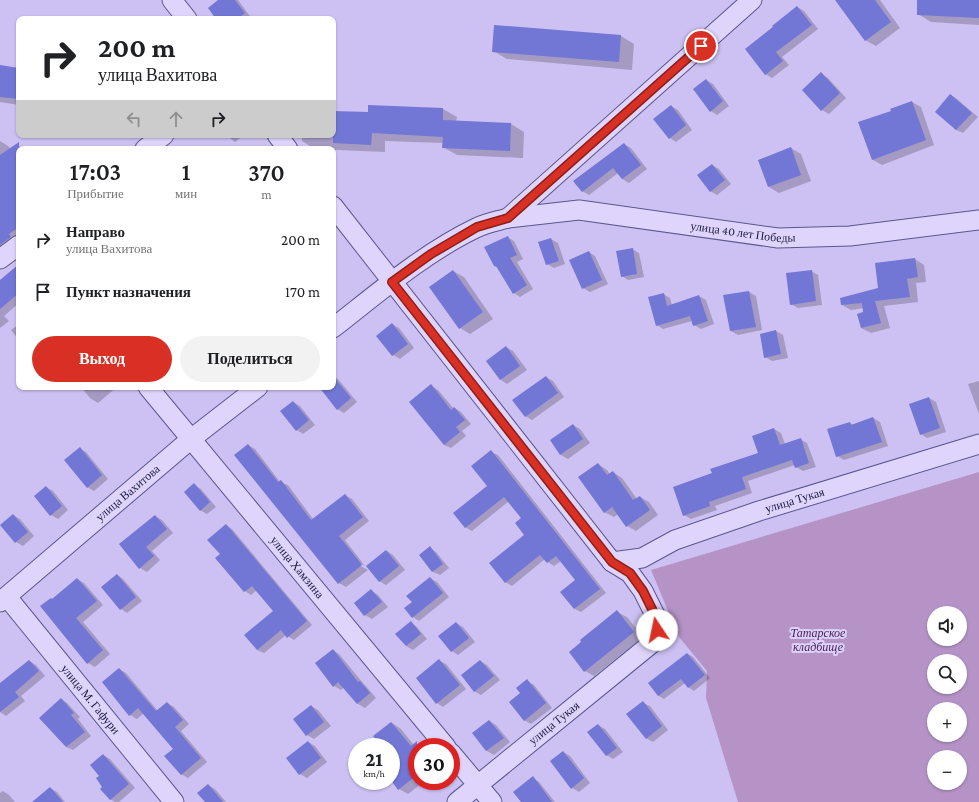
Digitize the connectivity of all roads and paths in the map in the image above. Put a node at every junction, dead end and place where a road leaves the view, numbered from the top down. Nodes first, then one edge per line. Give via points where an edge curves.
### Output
1 (172, 0) edge
2 (752, 0) edge
3 (185, 16) edge
4 (160, 138) edge
5 (279, 138) edge
6 (149, 146) edge
7 (286, 146) edge
8 (336, 210) edge
9 (508, 218) junction
10 (979, 220) edge
11 (16, 247) edge
12 (0, 259) edge
13 (392, 282) junction
14 (336, 326) edge
15 (150, 390) edge
16 (254, 390) edge
17 (191, 439) junction
18 (979, 444) edge
19 (612, 562) junction
20 (3, 600) edge
21 (439, 738) edge
22 (460, 763) edge
23 (478, 785) junction
24 (174, 802) edge
25 (457, 802) edge
26 (492, 802) edge

1 - 3 street
2 - 9 street
4 - 6 street
5 - 7 street
8 - 13 street
9 - 10 street, улица 40 лет Победы via 579,210 778,238 850,236
9 - 13 street via 477,227 431,254
11 - 12 street
13 - 14 street
13 - 19 street
15 - 17 street, улица Хамзина
16 - 17 street, улица Вахитова
17 - 20 street, улица Вахитова
17 - 21 street, улица Хамзина
18 - 19 street, улица Тукая via 759,511 675,540 642,558
19 - 23 street, улица Тукая via 630,573 655,615 657,630 651,644
20 - 24 street, улица М. Гафури
22 - 23 street
23 - 25 street, улица Тукая
23 - 26 street

